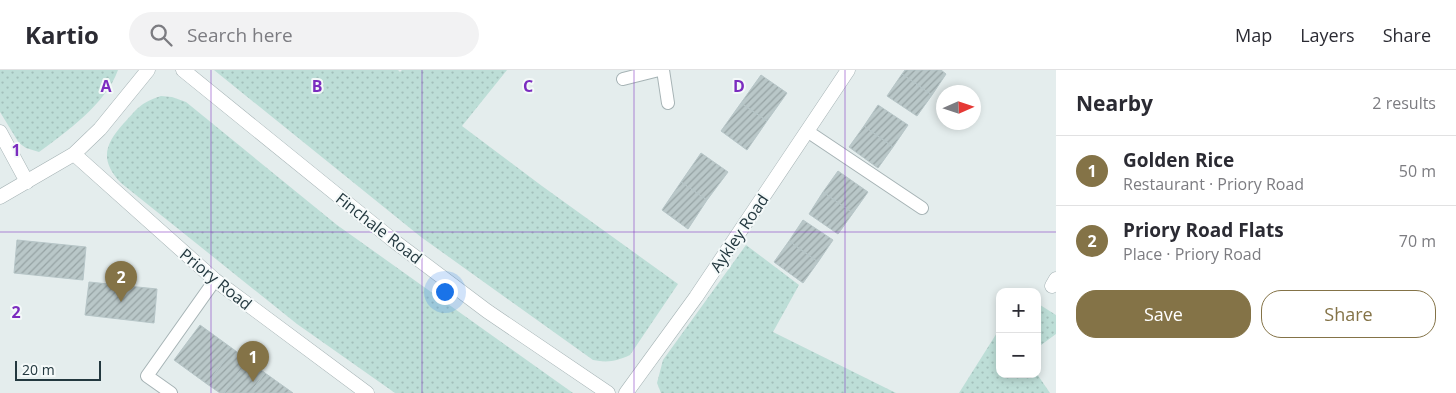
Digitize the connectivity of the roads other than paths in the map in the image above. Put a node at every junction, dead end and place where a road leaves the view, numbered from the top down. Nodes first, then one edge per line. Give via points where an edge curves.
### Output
1 (148, 70) edge
2 (183, 70) edge
3 (661, 70) edge
4 (848, 70) edge
5 (622, 79) dead end
6 (668, 103) dead end
7 (807, 131) junction
8 (0, 132) edge
9 (74, 154) junction
10 (27, 182) junction
11 (0, 197) edge
12 (922, 208) dead end
13 (215, 280) junction
14 (363, 392) edge
15 (171, 393) edge
16 (608, 393) edge
17 (626, 393) edge

1 - 9 street via 100,129
2 - 16 street, Finchale Road via 394,241
3 - 5 lane
3 - 6 lane
4 - 7 street, Aykley Road
7 - 12 lane
7 - 17 street, Aykley Road via 696,297
8 - 10 street
9 - 10 street
9 - 13 street, Priory Road
10 - 11 street
13 - 14 street, Priory Road
13 - 15 lane via 147,376

